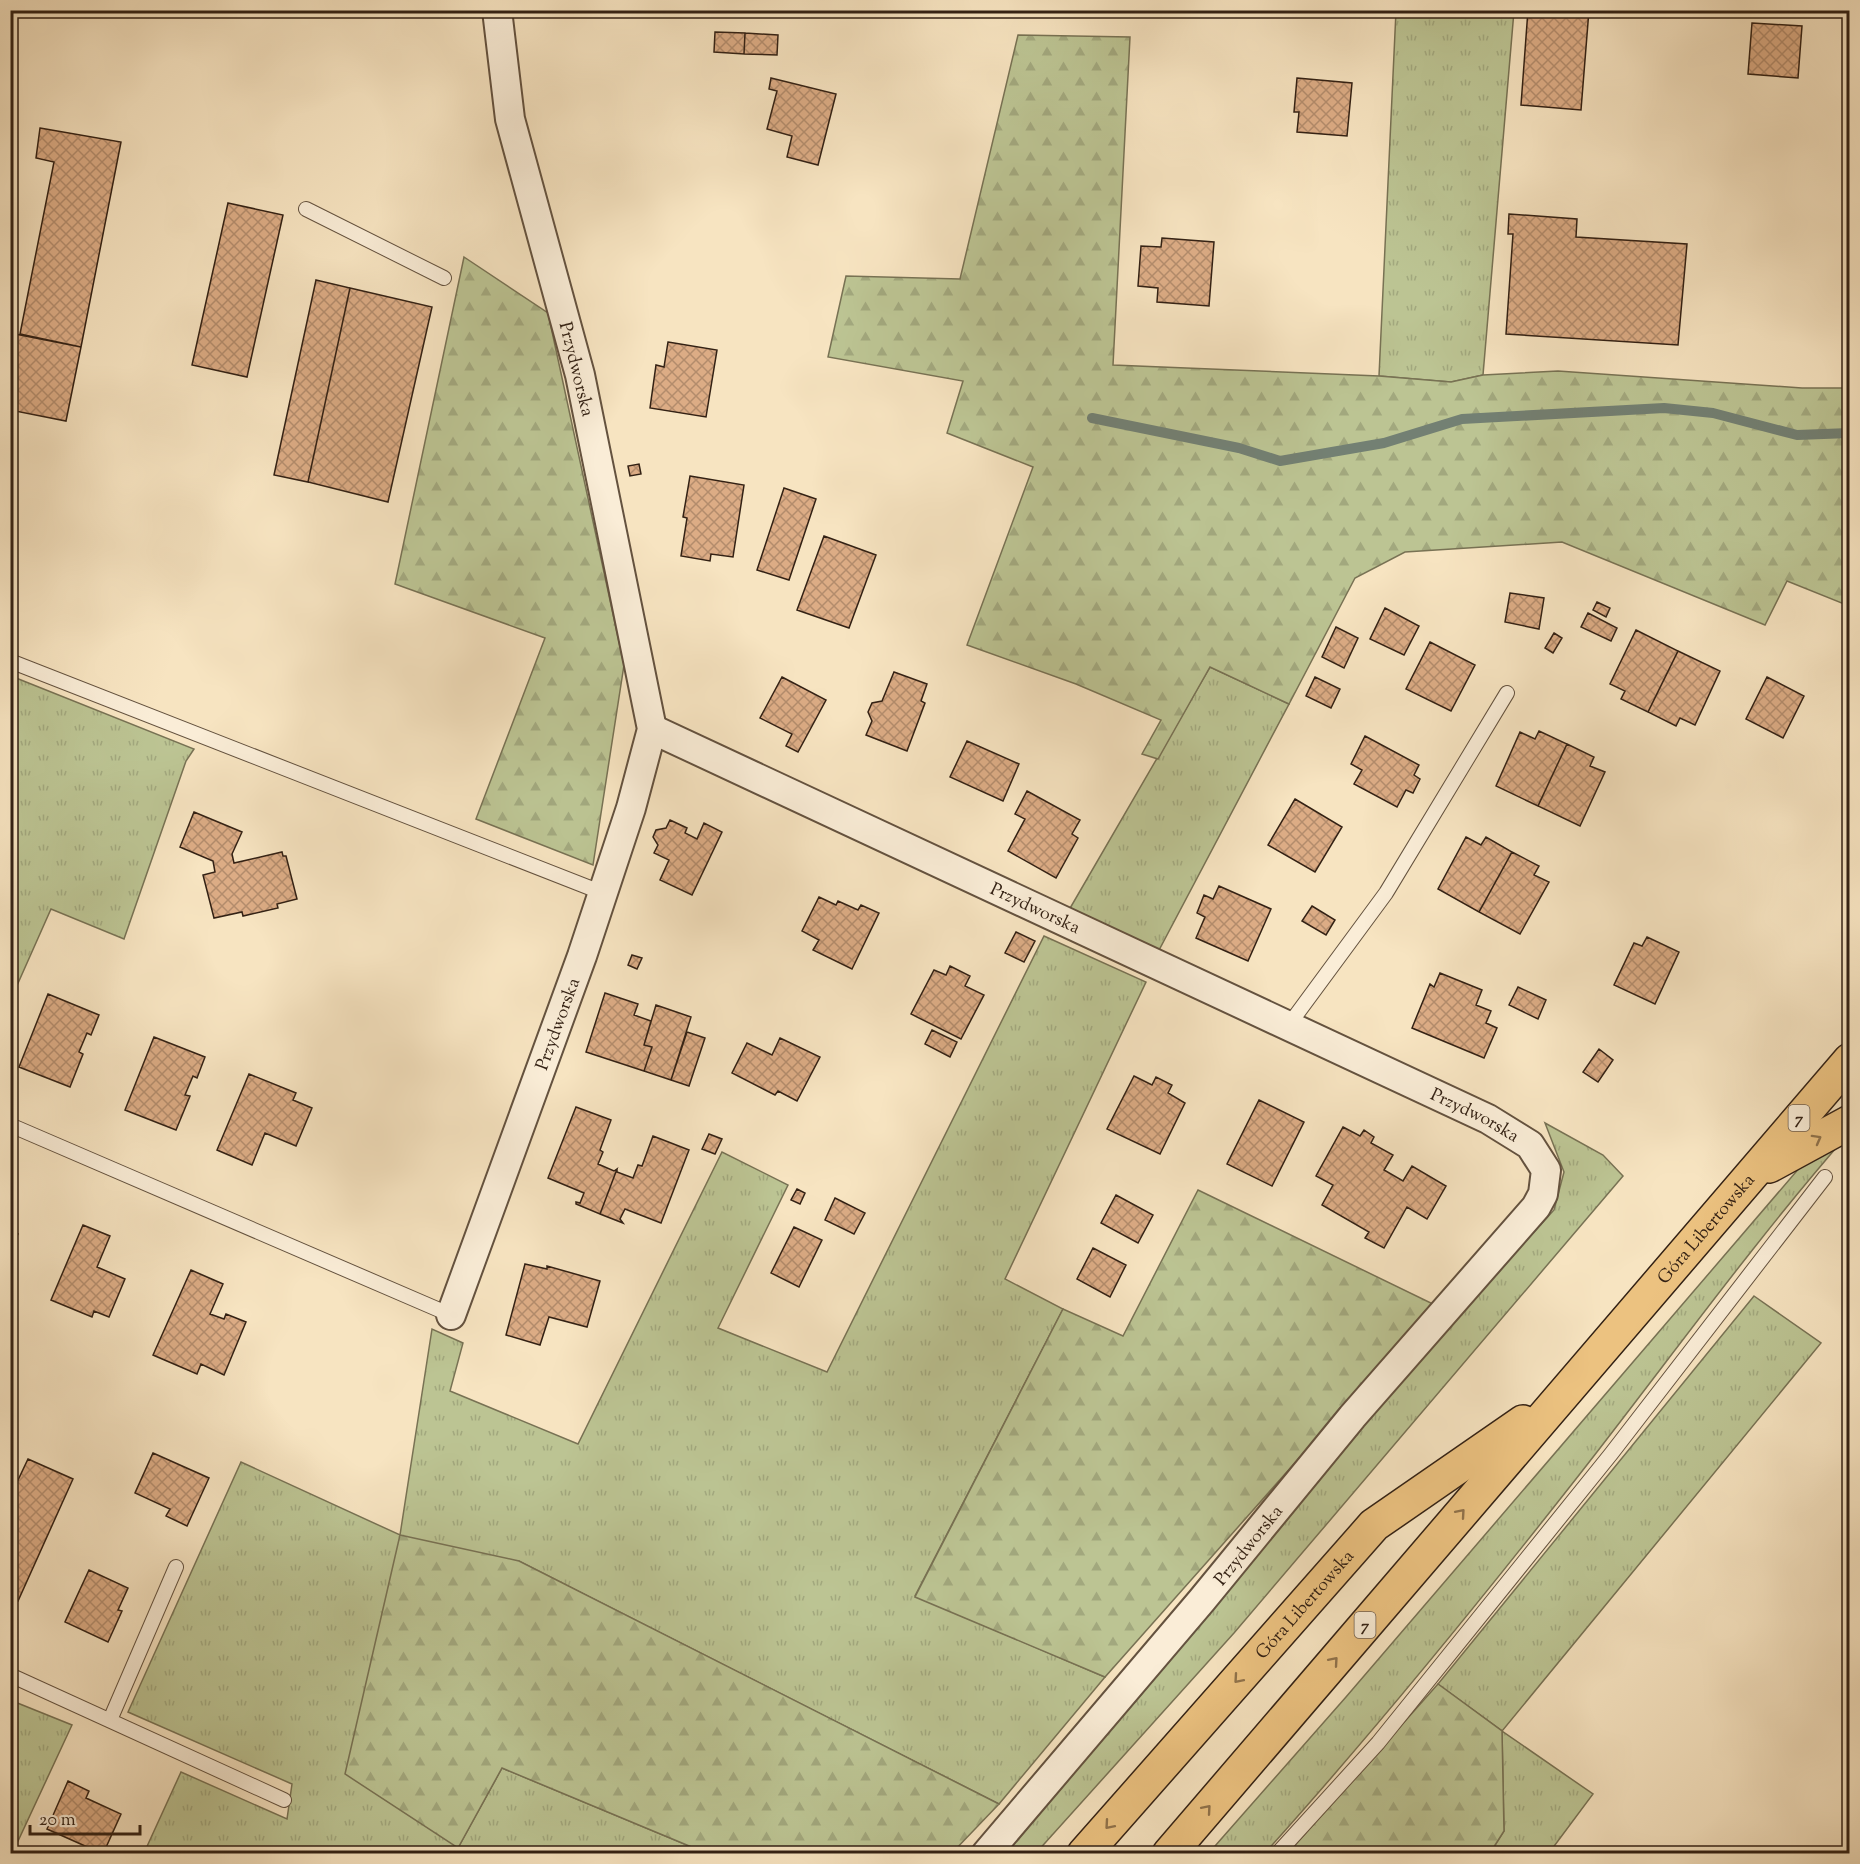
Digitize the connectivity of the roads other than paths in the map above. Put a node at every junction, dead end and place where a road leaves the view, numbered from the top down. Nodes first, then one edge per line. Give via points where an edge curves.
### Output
1 (497, 10) edge
2 (306, 209) dead end
3 (444, 278) dead end
4 (10, 661) edge
5 (1507, 693) dead end
6 (652, 729) junction
7 (603, 893) junction
8 (1288, 1026) junction
9 (1850, 1060) edge
10 (1850, 1122) edge
11 (10, 1125) edge
12 (1749, 1177) junction
13 (1825, 1177) dead end
14 (451, 1315) joint
15 (1560, 1397) junction
16 (176, 1567) dead end
17 (10, 1675) edge
18 (110, 1720) junction
19 (285, 1800) dead end
20 (987, 1854) edge
21 (1084, 1854) edge
22 (1169, 1854) edge
23 (1277, 1854) edge

1 - 6 street, Przydworska via 510,119 580,375
2 - 3 lane
4 - 7 lane
5 - 8 lane via 1386,892
6 - 7 street, Przydworska
6 - 8 street, Przydworska
7 - 14 street, Przydworska
8 - 20 street, Przydworska via 1511,1132 1530,1145 1546,1170 1543,1194 1536,1207 1352,1417 1195,1610
9 - 12 highway, Góra Libertowska / 7
12 -> 10 highway, 7
11 - 14 lane
12 - 15 highway, Góra Libertowska / 7
13 - 23 lane via 1611,1454 1385,1734
15 -> 21 highway, Góra Libertowska / 7 via 1374,1525
22 -> 15 highway, Góra Libertowska / 7
16 - 18 lane
17 - 18 lane
18 - 19 lane

